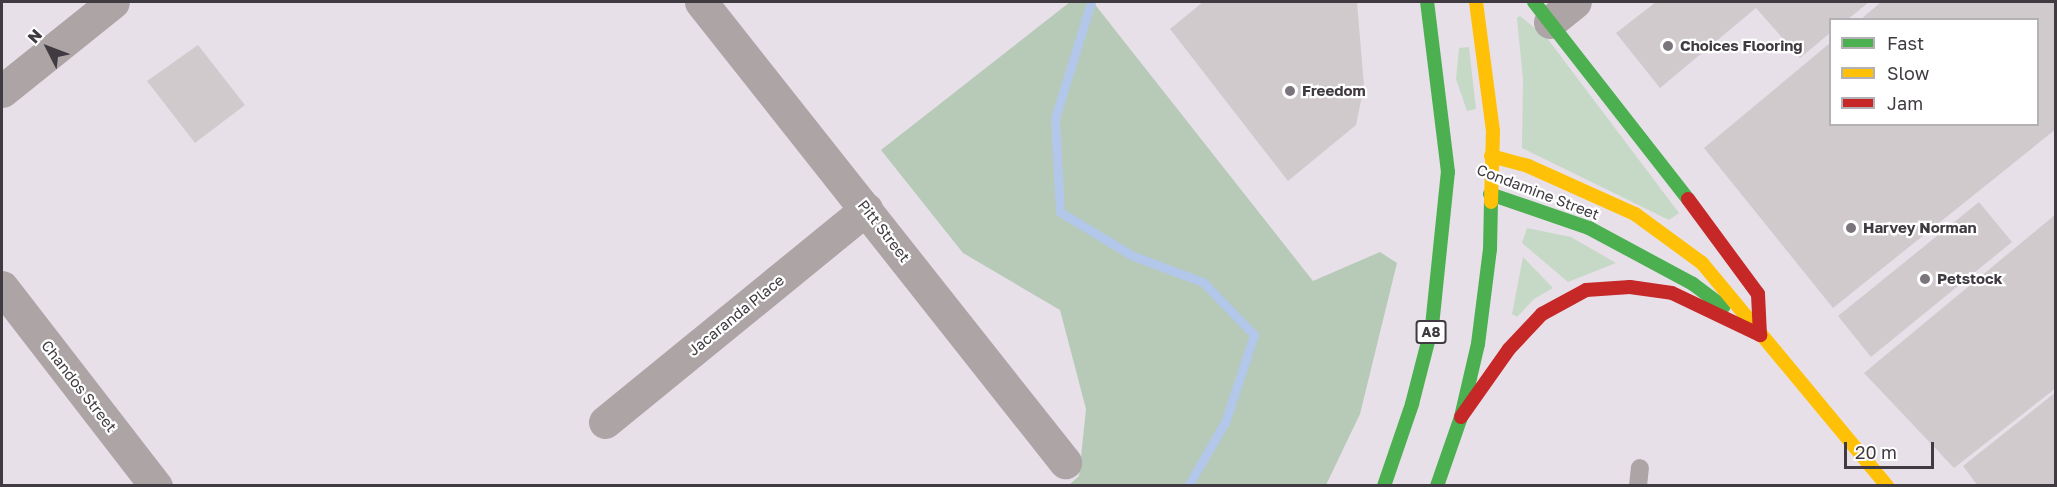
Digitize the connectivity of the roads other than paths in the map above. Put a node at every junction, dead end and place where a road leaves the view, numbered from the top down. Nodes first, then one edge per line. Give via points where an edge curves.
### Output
1 (113, 2) edge
2 (701, 2) edge
3 (1427, 2) edge
4 (1476, 2) edge
5 (1575, 2) edge
6 (1542, 12) edge
7 (2, 91) edge
8 (1486, 158) junction
9 (1461, 176) junction
10 (1490, 194) junction
11 (866, 209) junction
12 (2, 287) edge
13 (1760, 335) junction
14 (1461, 417) junction
15 (605, 422) dead end
16 (1065, 462) dead end
17 (156, 486) edge
18 (1384, 486) edge
19 (1437, 486) edge
20 (1887, 486) edge

1 - 7 street
2 - 11 street, Pitt Street
3 - 9 main road, A8
4 - 8 main road via 1488,72
5 - 6 street
6 - 13 main road via 1648,145 1758,294
8 - 10 main road
8 - 13 main road, Condamine Street via 1528,166 1590,192 1654,227 1702,263
9 - 10 main road, Condamine Street
9 - 18 main road, A8 via 1432,326 1412,404
10 - 13 main road, Condamine Street via 1589,228 1693,284
10 - 14 main road via 1490,249 1478,344
11 - 15 street, Jacaranda Place
11 - 16 street, Pitt Street
12 - 17 street, Chandos Street
13 - 14 main road via 1672,293 1630,287 1586,290 1542,314 1509,349
13 - 20 main road, Condamine Street
14 - 19 main road

